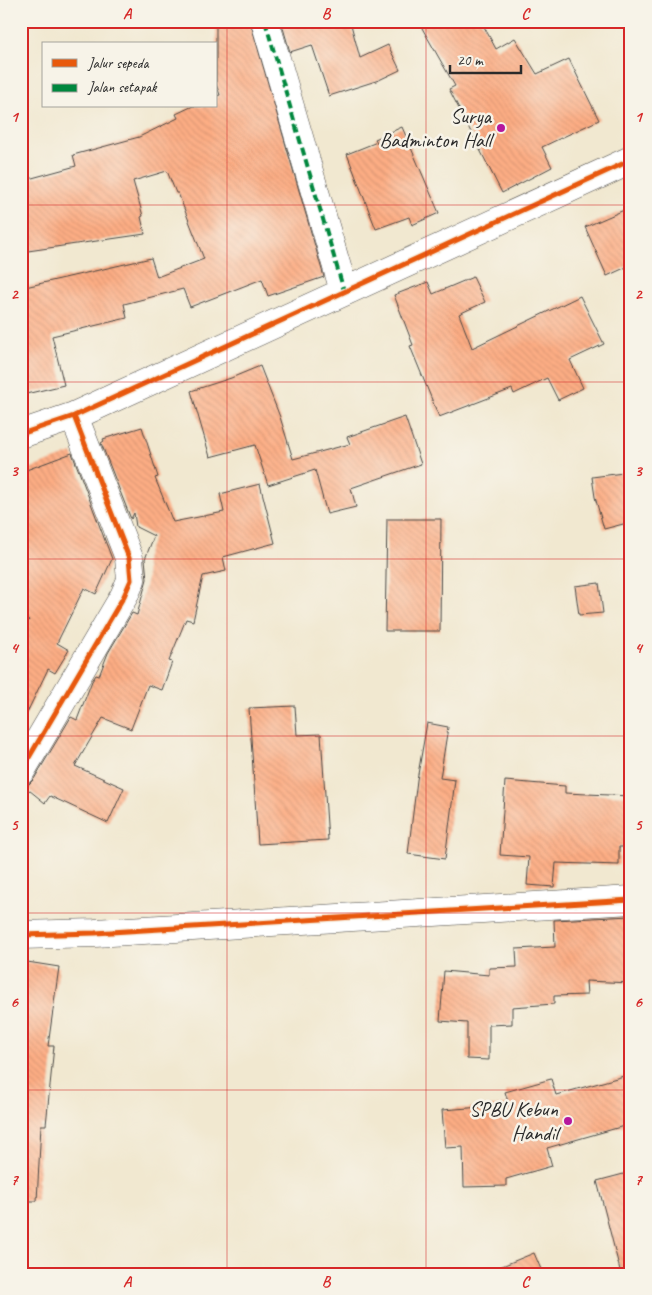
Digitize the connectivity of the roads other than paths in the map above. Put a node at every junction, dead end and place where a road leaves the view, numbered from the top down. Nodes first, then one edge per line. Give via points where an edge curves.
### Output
1 (265, 21) edge
2 (631, 160) edge
3 (344, 291) junction
4 (74, 416) junction
5 (21, 434) edge
6 (21, 771) edge
7 (631, 900) edge
8 (21, 935) edge

1 - 3 street
2 - 3 street
3 - 4 street
4 - 5 street
4 - 6 street via 129,558 130,580 124,596
7 - 8 street

